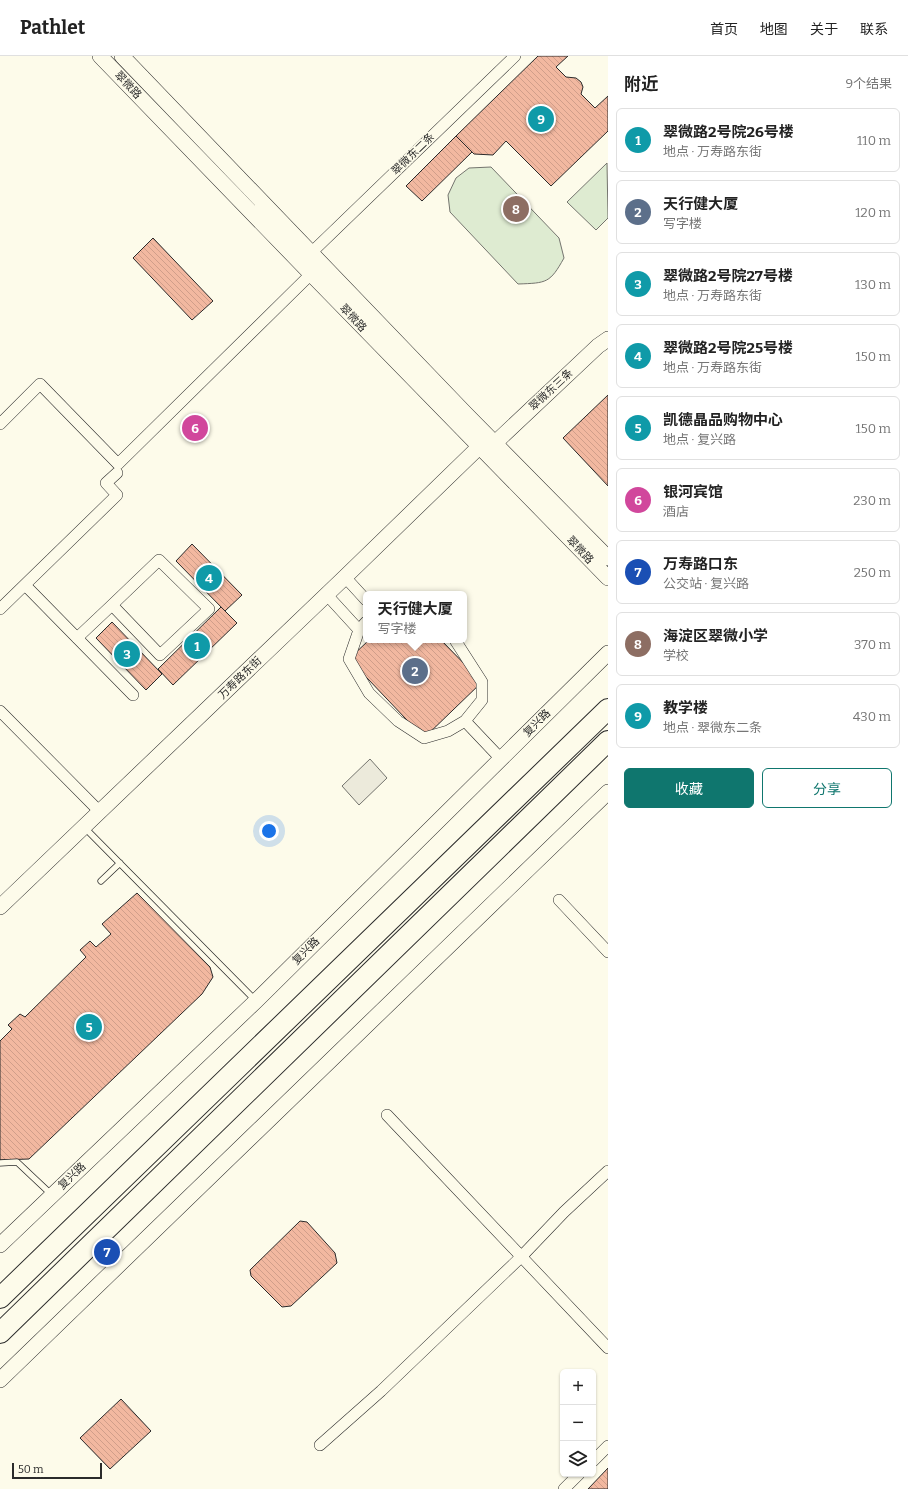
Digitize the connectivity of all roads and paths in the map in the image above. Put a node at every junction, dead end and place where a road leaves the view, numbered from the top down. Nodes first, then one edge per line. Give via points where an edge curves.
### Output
1 (100, 56) edge
2 (122, 56) edge
3 (515, 56) edge
4 (312, 252) junction
5 (311, 274) junction
6 (608, 339) edge
7 (0, 424) edge
8 (495, 442) junction
9 (479, 447) junction
10 (117, 473) dead end
11 (608, 558) edge
12 (345, 578) junction
13 (608, 578) edge
14 (25, 585) junction
15 (326, 595) junction
16 (363, 597) edge
17 (112, 606) junction
18 (0, 609) edge
19 (362, 626) edge
20 (77, 638) junction
21 (457, 643) edge
22 (608, 653) edge
23 (133, 695) dead end
24 (608, 709) edge
25 (0, 711) edge
26 (465, 721) junction
27 (608, 741) edge
28 (501, 759) junction
29 (608, 792) edge
30 (100, 812) junction
31 (84, 827) junction
32 (120, 864) junction
33 (101, 881) dead end
34 (559, 900) dead end
35 (0, 907) edge
36 (608, 952) edge
37 (256, 1001) junction
38 (387, 1115) dead end
39 (0, 1163) edge
40 (608, 1171) edge
41 (52, 1195) junction
42 (0, 1245) edge
43 (521, 1257) junction
44 (0, 1298) edge
45 (0, 1333) edge
46 (608, 1348) edge
47 (0, 1380) edge
48 (320, 1445) dead end
49 (608, 1446) edge
50 (596, 1458) edge
51 (576, 1477) edge
52 (564, 1489) edge

1 - 5 street, 翠微路
2 - 4 street, 翠微路
3 - 4 street, 翠微东二条
4 - 8 street, 翠微路
5 - 7 street via 118,464 40,384
5 - 9 street, 翠微路
6 - 8 street, 翠微东三条
8 - 11 street, 翠微路
9 - 12 street, 万寿路东街
9 - 13 street, 翠微路
10 - 14 street via 106,483 117,495
12 - 15 street, 万寿路东街
12 - 16 street
14 - 18 street
14 - 20 street
15 - 19 street
15 - 30 street, 万寿路东街
17 - 17 street via 159,560 209,609 160,655
17 - 20 street
19 - 26 street via 349,659 369,693 398,721 424,738 448,731
20 - 23 street
21 - 26 street via 482,682 482,700
22 - 28 street, 复兴路
24 - 44 highway
25 - 30 street
26 - 28 street
27 - 45 highway
28 - 37 street, 复兴路
29 - 47 street
30 - 31 street, 万寿路东街
31 - 32 lane
31 - 35 street, 万寿路东街
32 - 33 lane
32 - 37 lane
34 - 36 street
37 - 41 street, 复兴路
38 - 43 street
39 - 41 lane via 17,1162
40 - 43 street
41 - 42 street, 复兴路
43 - 46 street
43 - 48 street via 381,1391
49 - 50 street
51 - 52 street

